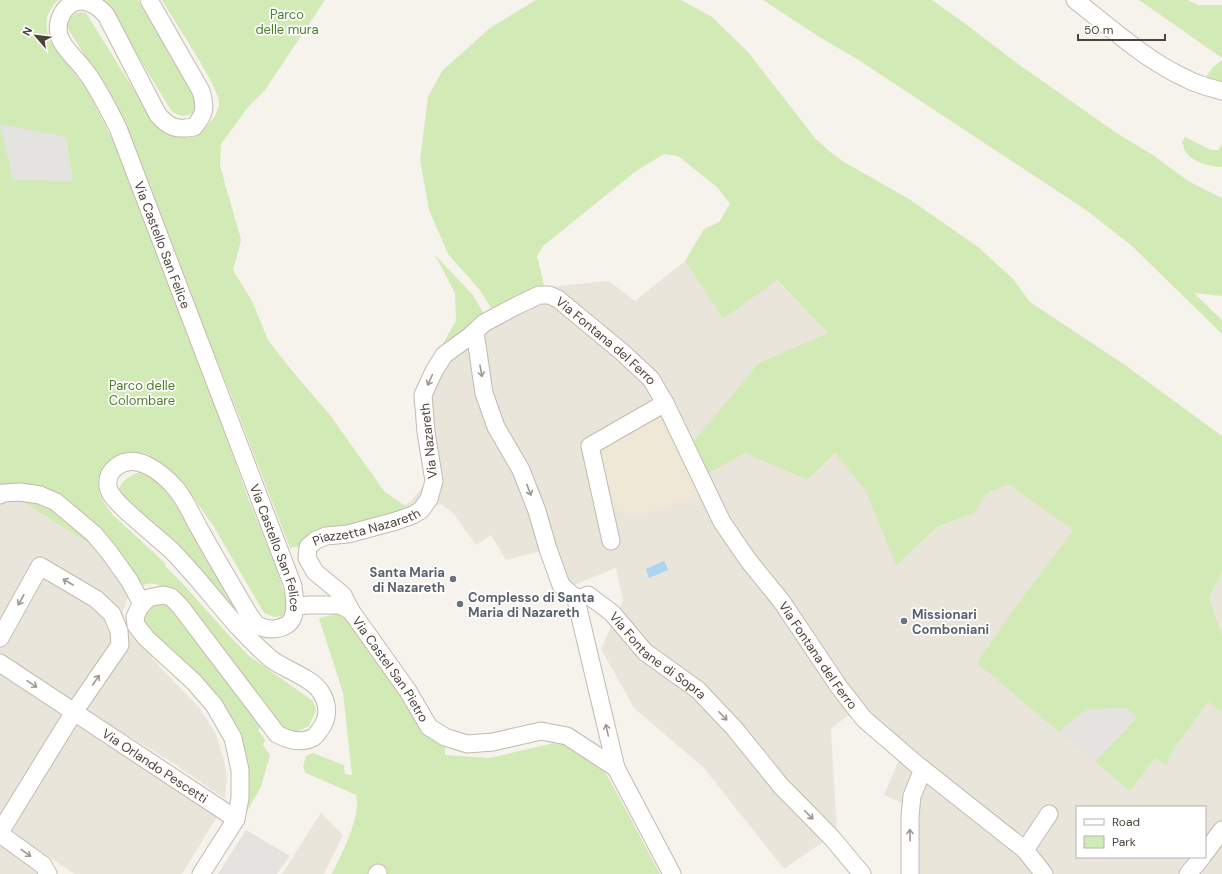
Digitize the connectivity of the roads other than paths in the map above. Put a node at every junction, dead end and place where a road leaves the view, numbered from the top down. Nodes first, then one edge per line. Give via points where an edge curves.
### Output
1 (149, 0) edge
2 (1075, 0) edge
3 (1222, 92) edge
4 (474, 332) junction
5 (665, 403) junction
6 (0, 495) edge
7 (429, 499) joint
8 (611, 541) dead end
9 (579, 599) junction
10 (142, 604) junction
11 (295, 606) junction
12 (351, 611) junction
13 (0, 638) edge
14 (0, 663) edge
15 (74, 712) junction
16 (616, 768) junction
17 (923, 769) junction
18 (1049, 814) dead end
19 (236, 819) junction
20 (1222, 830) edge
21 (0, 833) edge
22 (1206, 852) edge
23 (1028, 854) junction
24 (1201, 858) edge
25 (46, 870) edge
26 (58, 874) edge
27 (201, 874) edge
28 (672, 874) edge
29 (862, 874) edge
30 (910, 874) edge
31 (1044, 874) edge
32 (1188, 874) edge

1 - 11 street, Via Castello San Felice via 201,91 205,106 201,118 194,127 174,128 158,115 106,15 98,6 82,1 71,4 63,11 58,31 60,40 86,72 118,128 292,586
2 - 3 street via 1153,60 1187,80
4 - 5 street, Via Fontana del Ferro via 484,323 516,306 539,295 549,295 558,299 651,379
4 -> 7 street, Via Nazareth via 444,355 424,396 426,432 434,481
4 -> 9 street via 484,393 496,427 521,470 561,585
5 - 8 street, Via Fontana del Ferro via 590,446
5 - 17 street, Via Fontana del Ferro via 722,522 748,560 782,602 839,687 864,719
6 - 10 street via 20,492 40,495 56,502 94,534 109,552
7 - 12 street, Piazzetta Nazareth via 421,510 396,521 348,534 326,536 308,547 307,558 315,572 343,595
16 -> 9 street via 577,604
9 -> 29 street, Via Fontane di Sopra via 588,595 612,613 645,652 698,690
10 - 11 street, Via Castello San Felice via 155,596 171,597 277,734 289,740 303,741 314,738 327,719 326,702 320,689 272,660 252,642 171,551 120,506 107,483 110,472 128,462 140,462 153,469 178,491 256,624 267,629 280,628 293,618
10 - 19 street via 135,617 136,625 214,705 233,738 240,770 240,798
11 - 12 street, Via Castel San Pietro via 340,605
12 - 16 street, Via Castel San Pietro via 408,691 429,727 445,737 467,744 493,742 542,731 567,736
15 -> 13 street via 120,645 119,631 112,614 96,598 40,566
14 -> 15 street, Via Orlando Pescetti
15 - 19 street, Via Orlando Pescetti
15 - 21 street
16 - 28 street, Via Castel San Pietro
17 - 23 street, Via Fontana del Ferro
30 -> 17 street via 912,796
18 - 23 street
19 - 27 street
20 - 22 street
21 -> 25 street
23 - 31 street, Via Fontana del Ferro
24 - 32 street
25 - 26 street

